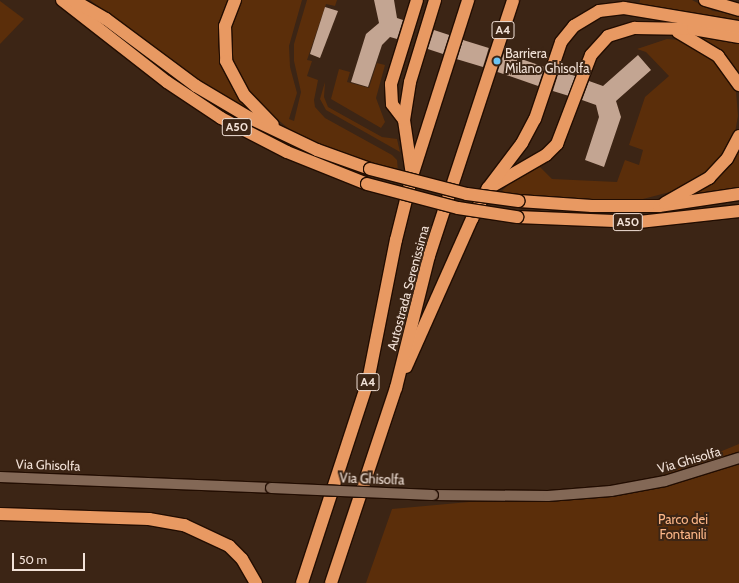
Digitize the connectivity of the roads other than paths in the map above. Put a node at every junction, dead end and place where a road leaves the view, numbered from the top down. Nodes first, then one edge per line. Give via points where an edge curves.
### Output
1 (62, 0) edge
2 (73, 0) edge
3 (235, 0) edge
4 (417, 0) edge
5 (435, 0) edge
6 (468, 0) edge
7 (513, 0) edge
8 (635, 0) edge
9 (706, 1) edge
10 (739, 2) edge
11 (624, 8) junction
12 (739, 10) edge
13 (739, 27) edge
14 (673, 30) junction
15 (739, 37) edge
16 (739, 85) edge
17 (404, 120) junction
18 (739, 136) edge
19 (292, 139) junction
20 (412, 176) junction
21 (488, 188) junction
22 (739, 194) edge
23 (659, 206) junction
24 (739, 211) edge
25 (396, 388) junction
26 (739, 458) edge
27 (0, 477) edge
28 (0, 514) edge
29 (256, 583) edge
30 (302, 583) edge
31 (331, 583) edge

1 - 24 highway, A50, bridge via 167,82 221,118 287,152 367,184 458,208 517,217 639,222
2 - 19 highway via 106,19 196,86
3 - 19 highway via 228,14 223,38 231,74 254,107
4 - 17 highway via 391,84 392,104
5 - 17 highway via 410,82
6 - 20 highway, Autostrada Serenissima / A4
7 - 25 highway, Autostrada Serenissima / A4 via 429,256
8 - 11 highway
9 - 10 highway
9 - 12 highway
11 - 13 highway
11 - 21 highway via 599,11 574,26 561,42 535,119 522,144
14 - 15 highway via 693,29
14 - 16 highway via 693,38 718,56
14 - 21 highway via 622,30 600,42 586,65 557,144 546,155
17 - 20 highway
18 - 23 highway via 727,159 709,178
19 - 23 highway, bridge via 370,170 467,194 518,201 592,206
20 - 30 highway, Autostrada Serenissima / A4 via 396,240 368,382
21 - 25 highway via 461,241 436,304
22 - 23 highway
25 - 31 highway, Autostrada Serenissima / A4
26 - 27 street, Via Ghisolfa, bridge via 665,481 597,493 518,497
28 - 29 highway via 149,518 184,525 229,546 242,559

